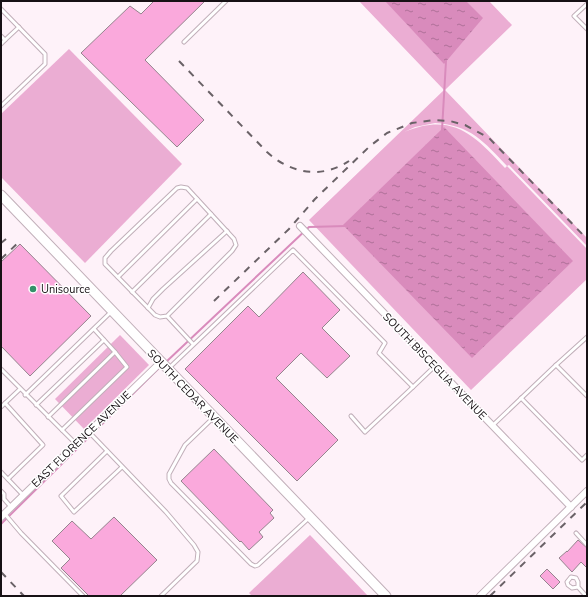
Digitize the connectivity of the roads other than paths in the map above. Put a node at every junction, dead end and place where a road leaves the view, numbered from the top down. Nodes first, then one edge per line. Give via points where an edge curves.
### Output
1 (226, 1) edge
2 (587, 4) edge
3 (1, 9) edge
4 (19, 27) junction
5 (587, 30) edge
6 (1, 36) edge
7 (5, 40) junction
8 (184, 42) dead end
9 (1, 44) edge
10 (1, 106) edge
11 (1, 196) edge
12 (197, 199) junction
13 (211, 214) junction
14 (300, 226) dead end
15 (227, 231) junction
16 (118, 277) junction
17 (132, 292) junction
18 (148, 308) junction
19 (112, 311) junction
20 (167, 316) junction
21 (94, 329) junction
22 (587, 337) edge
23 (104, 340) junction
24 (193, 344) junction
25 (115, 352) junction
26 (161, 362) junction
27 (556, 364) junction
28 (435, 366) junction
29 (168, 369) junction
30 (1, 370) edge
31 (413, 387) junction
32 (20, 389) junction
33 (25, 395) junction
34 (587, 396) edge
35 (521, 398) junction
36 (5, 403) junction
37 (36, 405) junction
38 (1, 407) edge
39 (351, 416) dead end
40 (48, 417) junction
41 (214, 417) junction
42 (492, 426) junction
43 (62, 430) junction
44 (89, 432) junction
45 (76, 444) junction
46 (107, 451) junction
47 (587, 455) edge
48 (122, 467) junction
49 (1, 472) edge
50 (8, 480) junction
51 (1, 491) edge
52 (587, 491) edge
53 (23, 495) junction
54 (2, 498) edge
55 (11, 507) junction
56 (571, 507) junction
57 (3, 515) edge
58 (310, 517) junction
59 (576, 533) dead end
60 (587, 545) edge
61 (578, 587) dead end
62 (83, 596) edge
63 (161, 596) edge
64 (386, 596) edge
65 (480, 596) edge
66 (586, 596) edge

1 - 8 lane
2 - 5 lane via 574,16
3 - 4 lane
4 - 7 lane
4 - 10 lane via 45,54 45,64
6 - 7 lane
7 - 9 lane
11 - 19 main road, SOUTH CEDAR AVENUE
12 - 13 lane
12 - 16 lane
12 - 16 lane via 187,188 177,188 111,251 105,258 105,264
13 - 15 lane
13 - 17 lane
14 - 28 street, SOUTH BISCEGLIA AVENUE
15 - 18 lane via 163,289
15 - 20 lane via 236,245 232,251
16 - 17 lane
17 - 18 lane
18 - 20 lane via 155,315
19 - 21 lane
19 - 26 main road, SOUTH CEDAR AVENUE
20 - 24 lane
21 - 23 lane
21 - 33 lane
22 - 27 lane
23 - 25 lane
23 - 37 lane
24 - 29 lane
24 - 31 lane via 293,250 385,343 379,353
25 - 40 lane
25 - 43 lane via 127,367
26 - 29 main road, SOUTH CEDAR AVENUE
26 - 44 street, EAST FLORENCE AVENUE
27 - 34 lane
27 - 35 lane
28 - 31 lane
28 - 42 street, SOUTH BISCEGLIA AVENUE
29 - 41 main road, SOUTH CEDAR AVENUE
30 - 32 lane
31 - 39 lane via 365,432
32 - 33 lane
32 - 36 lane
33 - 37 lane
35 - 42 lane
35 - 47 lane via 582,460
36 - 38 lane
36 - 50 lane via 43,445
37 - 40 lane
40 - 43 lane
41 - 58 main road, SOUTH CEDAR AVENUE
41 - 58 lane via 184,445 169,474 171,483 255,566
42 - 56 street, SOUTH BISCEGLIA AVENUE
43 - 45 lane
44 - 45 street, EAST FLORENCE AVENUE
44 - 46 lane
45 - 53 street, EAST FLORENCE AVENUE
46 - 48 lane
46 - 48 lane via 61,496 74,512
48 - 63 lane via 171,518 198,552 197,561
49 - 50 lane
50 - 53 lane
51 - 54 lane via 4,494
52 - 56 street
53 - 55 street, EAST FLORENCE AVENUE
54 - 55 lane
55 - 57 street, EAST FLORENCE AVENUE
56 - 65 street
57 - 62 lane
58 - 64 main road, SOUTH CEDAR AVENUE
59 - 60 lane
61 - 66 lane

